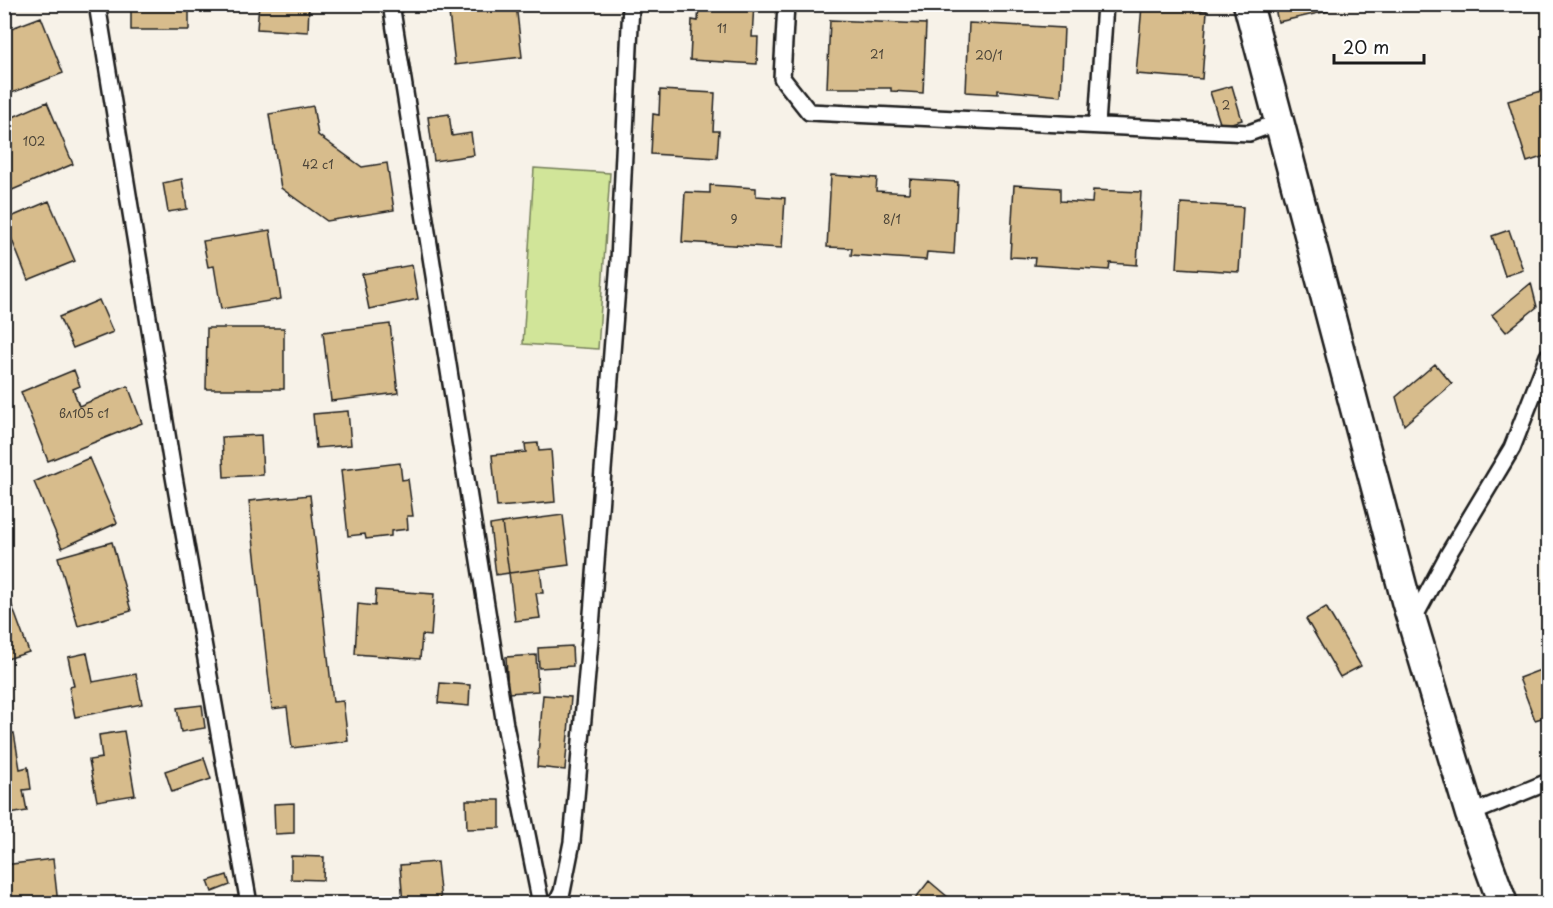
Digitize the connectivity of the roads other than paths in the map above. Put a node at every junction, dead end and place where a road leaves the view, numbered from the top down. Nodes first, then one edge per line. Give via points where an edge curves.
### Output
1 (97, 4) edge
2 (391, 4) edge
3 (631, 4) edge
4 (786, 4) edge
5 (1105, 4) edge
6 (1248, 4) edge
7 (1279, 122) junction
8 (1097, 125) junction
9 (1548, 356) edge
10 (1412, 621) junction
11 (1548, 782) edge
12 (1470, 814) junction
13 (249, 903) edge
14 (541, 903) edge
15 (556, 903) edge
16 (1503, 903) edge

1 - 13 lane
2 - 14 lane via 505,725
3 - 15 lane via 619,261 590,640 572,843
4 - 8 lane via 782,78 809,112
5 - 8 lane
6 - 7 street
7 - 8 lane via 1249,133
7 - 10 street
9 - 10 lane via 1512,448
10 - 12 street
11 - 12 lane
12 - 16 street

